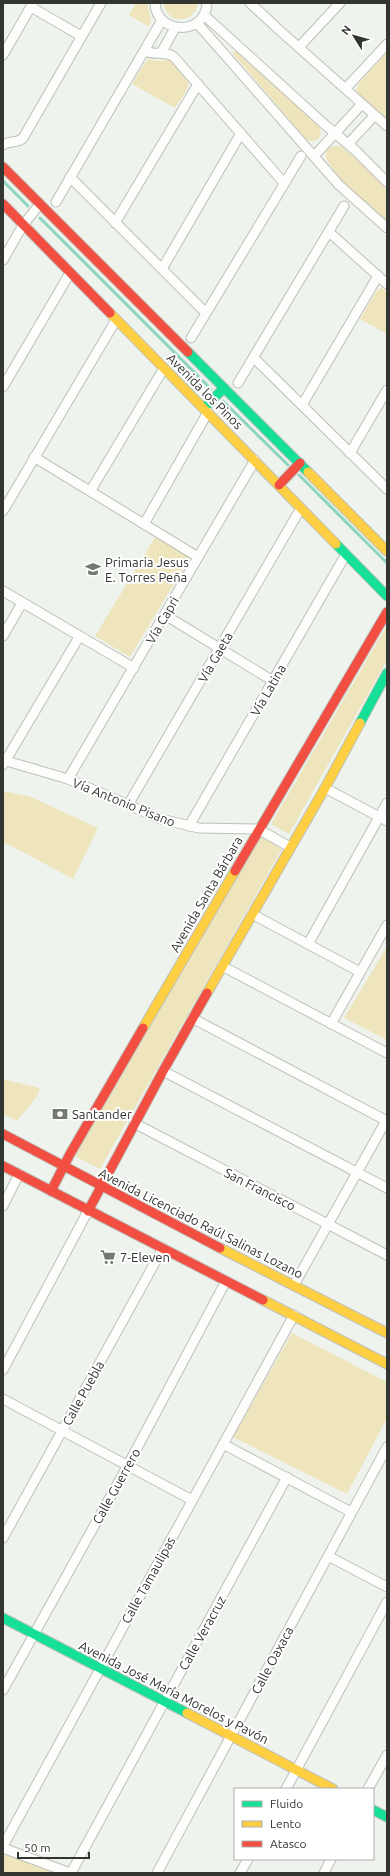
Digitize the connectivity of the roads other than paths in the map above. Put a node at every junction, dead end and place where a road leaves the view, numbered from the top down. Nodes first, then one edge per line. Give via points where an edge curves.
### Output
1 (101, 3) edge
2 (155, 3) edge
3 (207, 3) edge
4 (340, 3) edge
5 (253, 4) edge
6 (32, 5) edge
7 (204, 15) junction
8 (162, 20) junction
9 (198, 23) junction
10 (175, 28) junction
11 (224, 33) junction
12 (81, 36) junction
13 (215, 42) junction
14 (387, 44) edge
15 (299, 47) junction
16 (145, 51) junction
17 (161, 53) junction
18 (3, 55) edge
19 (198, 84) junction
20 (346, 88) junction
21 (361, 105) junction
22 (374, 116) junction
23 (387, 126) edge
24 (241, 133) junction
25 (335, 134) junction
26 (348, 144) junction
27 (3, 145) edge
28 (315, 155) junction
29 (301, 156) dead end
30 (3, 167) edge
31 (70, 178) junction
32 (387, 182) edge
33 (284, 183) junction
34 (56, 202) dead end
35 (3, 204) edge
36 (40, 204) junction
37 (344, 206) dead end
38 (115, 223) junction
39 (23, 225) junction
40 (387, 228) edge
41 (329, 232) junction
42 (3, 260) edge
43 (162, 269) junction
44 (70, 273) junction
45 (378, 276) junction
46 (387, 284) edge
47 (206, 313) junction
48 (116, 320) junction
49 (191, 338) dead end
50 (254, 358) junction
51 (164, 368) junction
52 (238, 383) dead end
53 (3, 388) edge
54 (224, 388) junction
55 (387, 390) edge
56 (302, 405) junction
57 (206, 410) junction
58 (350, 452) junction
59 (34, 457) junction
60 (255, 460) junction
61 (300, 464) junction
62 (279, 485) junction
63 (387, 489) edge
64 (91, 490) junction
65 (301, 508) junction
66 (3, 511) edge
67 (144, 524) junction
68 (387, 551) edge
69 (346, 554) junction
70 (198, 557) junction
71 (3, 591) edge
72 (387, 596) edge
73 (22, 603) junction
74 (387, 612) edge
75 (165, 615) junction
76 (3, 636) edge
77 (79, 637) junction
78 (219, 649) junction
79 (134, 668) junction
80 (387, 673) edge
81 (273, 680) junction
82 (4, 762) edge
83 (68, 779) junction
84 (325, 788) junction
85 (387, 803) edge
86 (128, 805) junction
87 (383, 819) edge
88 (189, 826) junction
89 (258, 829) junction
90 (290, 848) junction
91 (252, 914) junction
92 (387, 925) edge
93 (308, 944) junction
94 (222, 966) junction
95 (360, 972) junction
96 (192, 1018) junction
97 (331, 1024) junction
98 (387, 1053) edge
99 (163, 1071) junction
100 (387, 1121) edge
101 (134, 1123) junction
102 (3, 1134) edge
103 (3, 1166) edge
104 (64, 1167) junction
105 (357, 1172) junction
106 (19, 1174) junction
107 (101, 1187) junction
108 (387, 1188) edge
109 (51, 1191) junction
110 (3, 1206) edge
111 (88, 1211) junction
112 (328, 1224) junction
113 (163, 1248) junction
114 (387, 1255) edge
115 (226, 1281) junction
116 (294, 1285) junction
117 (294, 1315) junction
118 (387, 1334) edge
119 (387, 1364) edge
120 (3, 1370) edge
121 (3, 1399) edge
122 (63, 1430) junction
123 (223, 1444) junction
124 (387, 1447) edge
125 (128, 1465) junction
126 (287, 1477) junction
127 (192, 1500) junction
128 (351, 1512) junction
129 (3, 1538) edge
130 (328, 1556) junction
131 (387, 1587) edge
132 (387, 1602) edge
133 (3, 1618) edge
134 (33, 1633) junction
135 (100, 1668) junction
136 (3, 1690) edge
137 (165, 1702) junction
138 (231, 1736) junction
139 (387, 1754) edge
140 (297, 1770) junction
141 (287, 1788) edge
142 (331, 1788) edge
143 (369, 1788) edge
144 (374, 1810) edge
145 (387, 1817) edge
146 (3, 1847) edge
147 (247, 1860) edge
148 (330, 1860) edge
149 (71, 1873) edge
150 (157, 1873) edge
151 (240, 1873) edge
152 (324, 1873) edge

1 - 12 street
2 - 8 street
3 - 7 street
4 - 15 street
5 - 15 street
6 - 12 street
6 - 18 street
7 - 9 street
7 - 11 street
8 - 10 street
8 - 16 street
9 - 10 street
9 - 13 street
10 - 17 street
11 - 13 street
11 - 25 street
12 - 27 street via 23,138 19,142
13 - 28 street
14 - 20 street
15 - 20 street
16 - 17 street
16 - 31 street
17 - 19 street via 169,53 174,57
19 - 24 street
19 - 38 street
20 - 21 street
21 - 22 street
21 - 25 street
22 - 23 street
22 - 26 street
24 - 33 street
24 - 43 street
25 - 26 street
25 - 28 street
26 - 32 street
28 - 40 street via 339,184
29 - 33 street
30 - 36 street, Avenida los Pinos
31 - 34 street
31 - 38 street
33 - 47 street
35 - 39 street, Avenida los Pinos
36 - 39 street
36 - 54 street, Avenida los Pinos
37 - 41 street
38 - 43 street
39 - 42 street
39 - 44 street, Avenida los Pinos
41 - 45 street
41 - 50 street
43 - 47 street
44 - 48 street, Avenida los Pinos
44 - 53 street
45 - 46 street
45 - 56 street
47 - 49 street
48 - 51 street, Avenida los Pinos
48 - 59 street
50 - 52 street
50 - 56 street
51 - 57 street, Avenida los Pinos
51 - 64 street
54 - 57 street
54 - 61 street, Avenida los Pinos
55 - 58 street
56 - 58 street
57 - 60 street, Avenida los Pinos
57 - 67 street
58 - 63 street
59 - 64 street
59 - 66 street
60 - 62 street, Avenida los Pinos
60 - 70 street, Vía Capri
61 - 62 street
61 - 68 street, Avenida los Pinos
62 - 65 street, Avenida los Pinos
64 - 67 street
65 - 69 street, Avenida los Pinos
65 - 78 street, Vía Gaeta
67 - 70 street
69 - 72 street, Avenida los Pinos
69 - 81 street, Vía Latina
70 - 75 street, Vía Capri
71 - 73 street
73 - 76 street
73 - 77 street
74 - 89 street, Avenida Santa Bárbara
75 - 78 street
75 - 79 street, Vía Capri
77 - 79 street
77 - 82 street
78 - 81 street
78 - 86 street, Vía Gaeta
79 - 83 street, Vía Capri
80 - 84 street
81 - 88 street, Vía Latina
82 - 83 street, Vía Antonio Pisano
83 - 86 street, Vía Antonio Pisano
84 - 87 street
84 - 90 street
85 - 87 street
86 - 88 street, Vía Antonio Pisano via 161,819
87 - 93 street
88 - 89 street, Vía Antonio Pisano
89 - 90 street
89 - 104 street, Avenida Santa Bárbara
90 - 91 street
91 - 93 street
91 - 94 street
92 - 95 street
93 - 95 street
94 - 96 street
94 - 97 street
95 - 97 street
96 - 99 street
96 - 100 street
97 - 98 street
99 - 101 street
99 - 105 street
100 - 105 street
101 - 107 street
101 - 112 street, San Francisco
102 - 104 street, Avenida Licenciado Raúl Salinas Lozano
103 - 106 street
104 - 107 street, Avenida Licenciado Raúl Salinas Lozano
104 - 109 street, Avenida Santa Bárbara
105 - 108 street
105 - 112 street
106 - 109 street
106 - 110 street
107 - 111 street
107 - 116 street, Avenida Licenciado Raúl Salinas Lozano
109 - 111 street
111 - 113 street
111 - 120 street
112 - 114 street, San Francisco
112 - 116 street
113 - 115 street
113 - 122 street, Calle Puebla
115 - 117 street
115 - 125 street, Calle Guerrero
116 - 118 street, Avenida Licenciado Raúl Salinas Lozano
117 - 119 street
117 - 123 street, Calle Tamaulipas
121 - 122 street
122 - 125 street
122 - 129 street, Calle Puebla
123 - 126 street
123 - 127 street, Calle Tamaulipas
124 - 128 street, Calle Oaxaca
125 - 127 street
125 - 134 street, Calle Guerrero
126 - 128 street
126 - 137 street, Calle Veracruz
127 - 135 street, Calle Tamaulipas
128 - 130 street, Calle Oaxaca
130 - 131 street
130 - 138 street, Calle Oaxaca
132 - 140 street
133 - 134 street, Avenida José María Morelos y Pavón
134 - 135 street, Avenida José María Morelos y Pavón
134 - 136 street, Calle Guerrero
135 - 137 street, Avenida José María Morelos y Pavón
135 - 146 street, Calle Tamaulipas
137 - 138 street, Avenida José María Morelos y Pavón
137 - 149 street, Calle Veracruz
138 - 140 street, Avenida José María Morelos y Pavón
138 - 150 street, Calle Oaxaca
139 - 143 street
140 - 141 street
140 - 142 street, Avenida José María Morelos y Pavón
144 - 145 street
146 - 149 street
147 - 151 street
148 - 152 street

